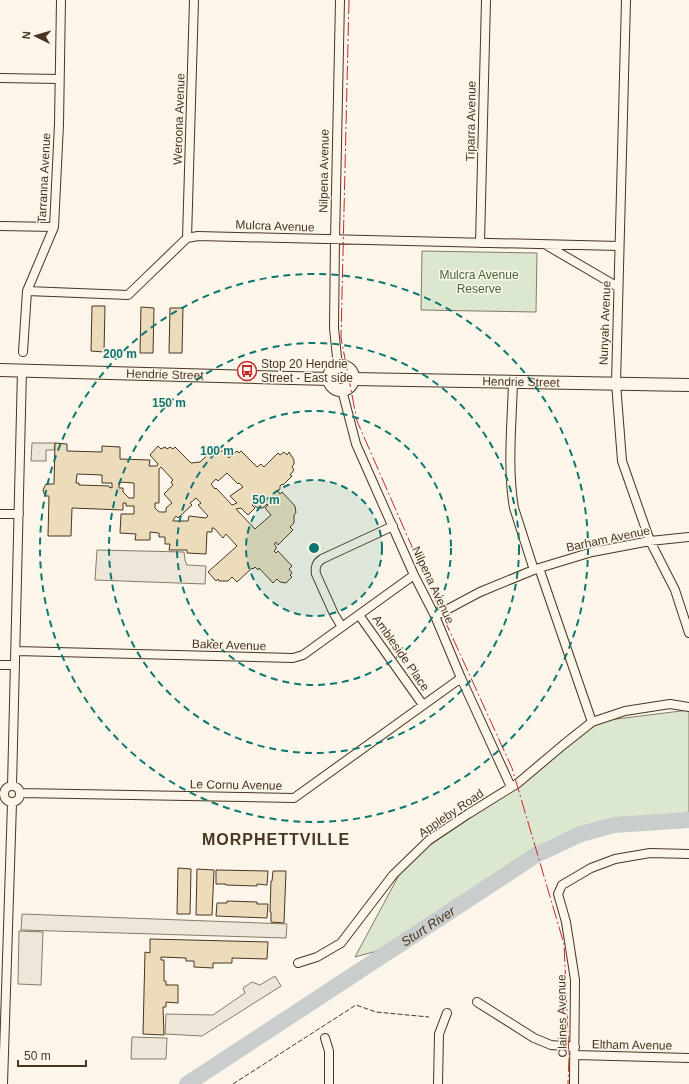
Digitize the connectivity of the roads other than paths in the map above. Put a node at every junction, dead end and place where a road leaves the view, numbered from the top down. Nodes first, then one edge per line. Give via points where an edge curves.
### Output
1 (61, 0) edge
2 (194, 0) edge
3 (340, 0) edge
4 (486, 0) edge
5 (626, 0) edge
6 (0, 78) edge
7 (59, 79) junction
8 (0, 226) edge
9 (54, 228) junction
10 (188, 238) junction
11 (335, 240) junction
12 (480, 243) junction
13 (545, 244) junction
14 (619, 246) junction
15 (618, 287) junction
16 (27, 291) junction
17 (23, 352) dead end
18 (338, 367) junction
19 (0, 370) edge
20 (22, 370) junction
21 (329, 379) junction
22 (353, 379) junction
23 (513, 381) junction
24 (616, 383) junction
25 (689, 385) edge
26 (342, 390) junction
27 (0, 514) edge
28 (19, 514) junction
29 (393, 526) junction
30 (689, 537) edge
31 (650, 541) junction
32 (536, 569) junction
33 (414, 575) junction
34 (359, 615) junction
35 (435, 616) junction
36 (342, 627) junction
37 (689, 633) edge
38 (16, 651) junction
39 (0, 665) edge
40 (15, 665) junction
41 (462, 678) junction
42 (424, 705) junction
43 (689, 707) edge
44 (592, 722) junction
45 (12, 786) junction
46 (511, 787) junction
47 (20, 793) junction
48 (2, 796) edge
49 (12, 803) junction
50 (689, 854) edge
51 (3, 951) edge
52 (298, 963) dead end
53 (477, 1002) dead end
54 (447, 1013) dead end
55 (325, 1038) dead end
56 (575, 1051) junction
57 (689, 1058) edge
58 (3, 1084) edge
59 (329, 1084) edge
60 (438, 1084) edge
61 (574, 1084) edge

1 - 7 street, Tarranna Avenue
2 - 10 street, Weroona Avenue
3 - 11 street, Nilpena Avenue
4 - 12 street, Tiparra Avenue
5 - 14 street, Nunyah Avenue
6 - 7 street
7 - 9 street, Tarranna Avenue
8 - 9 street
9 - 16 street, Tarranna Avenue
10 - 11 street, Mulcra Avenue via 198,236
10 - 16 street via 128,295
11 - 12 street, Mulcra Avenue
11 - 18 street, Nilpena Avenue via 334,328
12 - 13 street, Mulcra Avenue
13 - 14 street, Mulcra Avenue
13 - 15 street, Mulcra Avenue
14 - 15 street, Nunyah Avenue
15 - 24 street, Nunyah Avenue
16 - 17 street, Tarranna Avenue
18 - 21 street via 331,372
18 - 22 street via 349,370
19 - 20 street, Hendrie Street
20 - 21 street, Hendrie Street
20 - 28 street
21 - 26 street via 332,387
22 - 23 street, Hendrie Street
22 - 26 street via 350,385
23 - 24 street, Hendrie Street
23 - 32 street via 511,470 514,508
24 - 25 street, Hendrie Street
24 - 31 street, Nunyah Avenue via 622,462
26 - 29 street, Nilpena Avenue via 356,444
27 - 28 street
28 - 38 street
29 - 33 street, Nilpena Avenue
29 - 36 street via 322,559 317,564 316,574
30 - 31 street, Barham Avenue
31 - 32 street, Barham Avenue via 592,552
31 - 37 street, Nunyah Avenue via 675,590
32 - 35 street, Barham Avenue via 480,592
32 - 44 street
33 - 34 street, Baker Avenue
33 - 35 street, Nilpena Avenue
34 - 36 street, Baker Avenue
34 - 42 street, Ambleside Place
35 - 41 street, Nilpena Avenue
36 - 38 street, Baker Avenue via 303,655 293,658
38 - 40 street
39 - 40 street
40 - 45 street
41 - 42 street, Le Cornu Avenue
41 - 46 street, Nilpena Avenue
42 - 47 street, Le Cornu Avenue via 294,798
43 - 44 street, Appleby Road via 670,704 625,711
44 - 46 street, Appleby Road
45 - 47 street
45 - 48 street via 5,790
46 - 52 street, Appleby Road via 429,840 393,875 341,943 318,957
47 - 49 street via 18,800
48 - 49 street
49 - 51 street
50 - 56 street, Claines Avenue via 650,853 615,859 591,868 562,885 558,894 566,922 575,980
51 - 58 street
53 - 56 street, Eltham Avenue via 534,1038
54 - 60 street via 440,1034
55 - 59 street via 329,1051
56 - 57 street, Eltham Avenue
56 - 61 street, Claines Avenue

